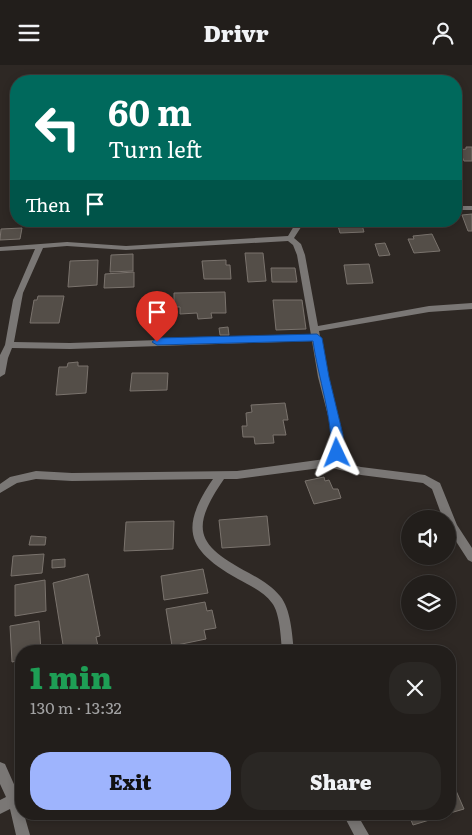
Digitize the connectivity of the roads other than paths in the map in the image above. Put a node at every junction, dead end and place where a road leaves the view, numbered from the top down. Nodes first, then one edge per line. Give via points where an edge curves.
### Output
1 (297, 227) edge
2 (290, 238) junction
3 (40, 245) junction
4 (0, 249) edge
5 (472, 306) edge
6 (317, 334) junction
7 (10, 345) junction
8 (0, 374) edge
9 (328, 463) junction
10 (221, 476) junction
11 (1, 485) edge
12 (472, 557) edge
13 (287, 645) edge
14 (0, 769) edge
15 (14, 801) junction
16 (15, 805) edge
17 (0, 807) edge
18 (19, 820) edge
19 (353, 820) edge
20 (23, 835) edge
21 (362, 835) edge

1 - 2 street
2 - 3 street via 135,247
2 - 6 street via 302,255
3 - 4 street
3 - 7 street via 22,285 13,316
5 - 6 street via 429,309
6 - 7 street via 70,346
6 - 9 street via 323,377 338,435 337,453
7 - 8 street
9 - 10 street
9 - 12 street via 360,471 425,479 436,485 452,527
10 - 11 street via 36,475
10 - 13 street via 200,510 196,536 204,551 257,583 277,600
14 - 15 street
15 - 16 street
15 - 17 street
18 - 20 street
19 - 21 street

